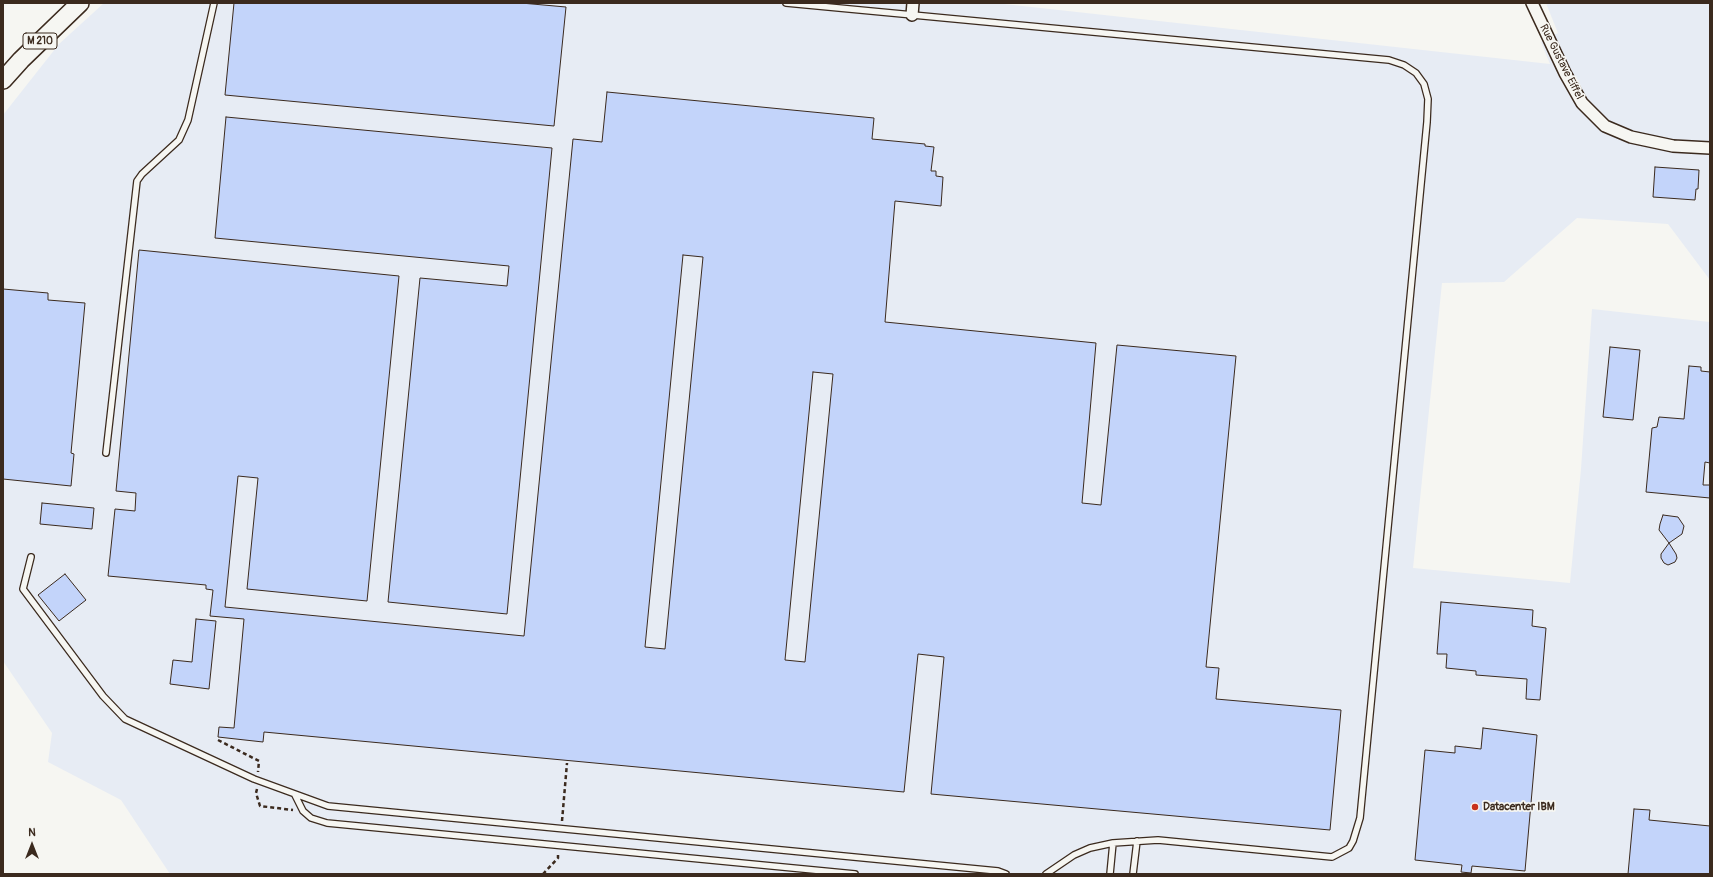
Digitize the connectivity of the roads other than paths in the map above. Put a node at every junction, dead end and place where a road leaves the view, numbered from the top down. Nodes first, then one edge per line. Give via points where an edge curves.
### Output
1 (80, 3) edge
2 (214, 3) edge
3 (786, 3) edge
4 (913, 3) edge
5 (1532, 3) edge
6 (912, 15) junction
7 (3, 80) edge
8 (1710, 148) edge
9 (106, 452) dead end
10 (31, 557) dead end
11 (295, 795) junction
12 (1137, 841) junction
13 (1113, 843) junction
14 (855, 874) edge
15 (1006, 874) edge
16 (1046, 874) edge
17 (1110, 874) edge
18 (1133, 874) edge

1 - 7 main road, M 210
2 - 9 lane via 190,113 180,140 137,181
3 - 6 lane
4 - 6 street
5 - 8 street, Rue Gustave Eiffel via 1582,103 1605,126 1631,137 1673,146
6 - 12 lane via 1389,60 1404,65 1416,73 1424,84 1428,99 1427,130 1360,818 1353,841 1348,848 1332,857 1158,840
10 - 11 lane via 23,588 103,696 124,719 254,779
11 - 14 lane via 303,811 311,818 327,823
11 - 15 lane via 328,806 998,870
12 - 13 lane
12 - 18 lane
13 - 16 lane via 1074,855
13 - 17 lane

